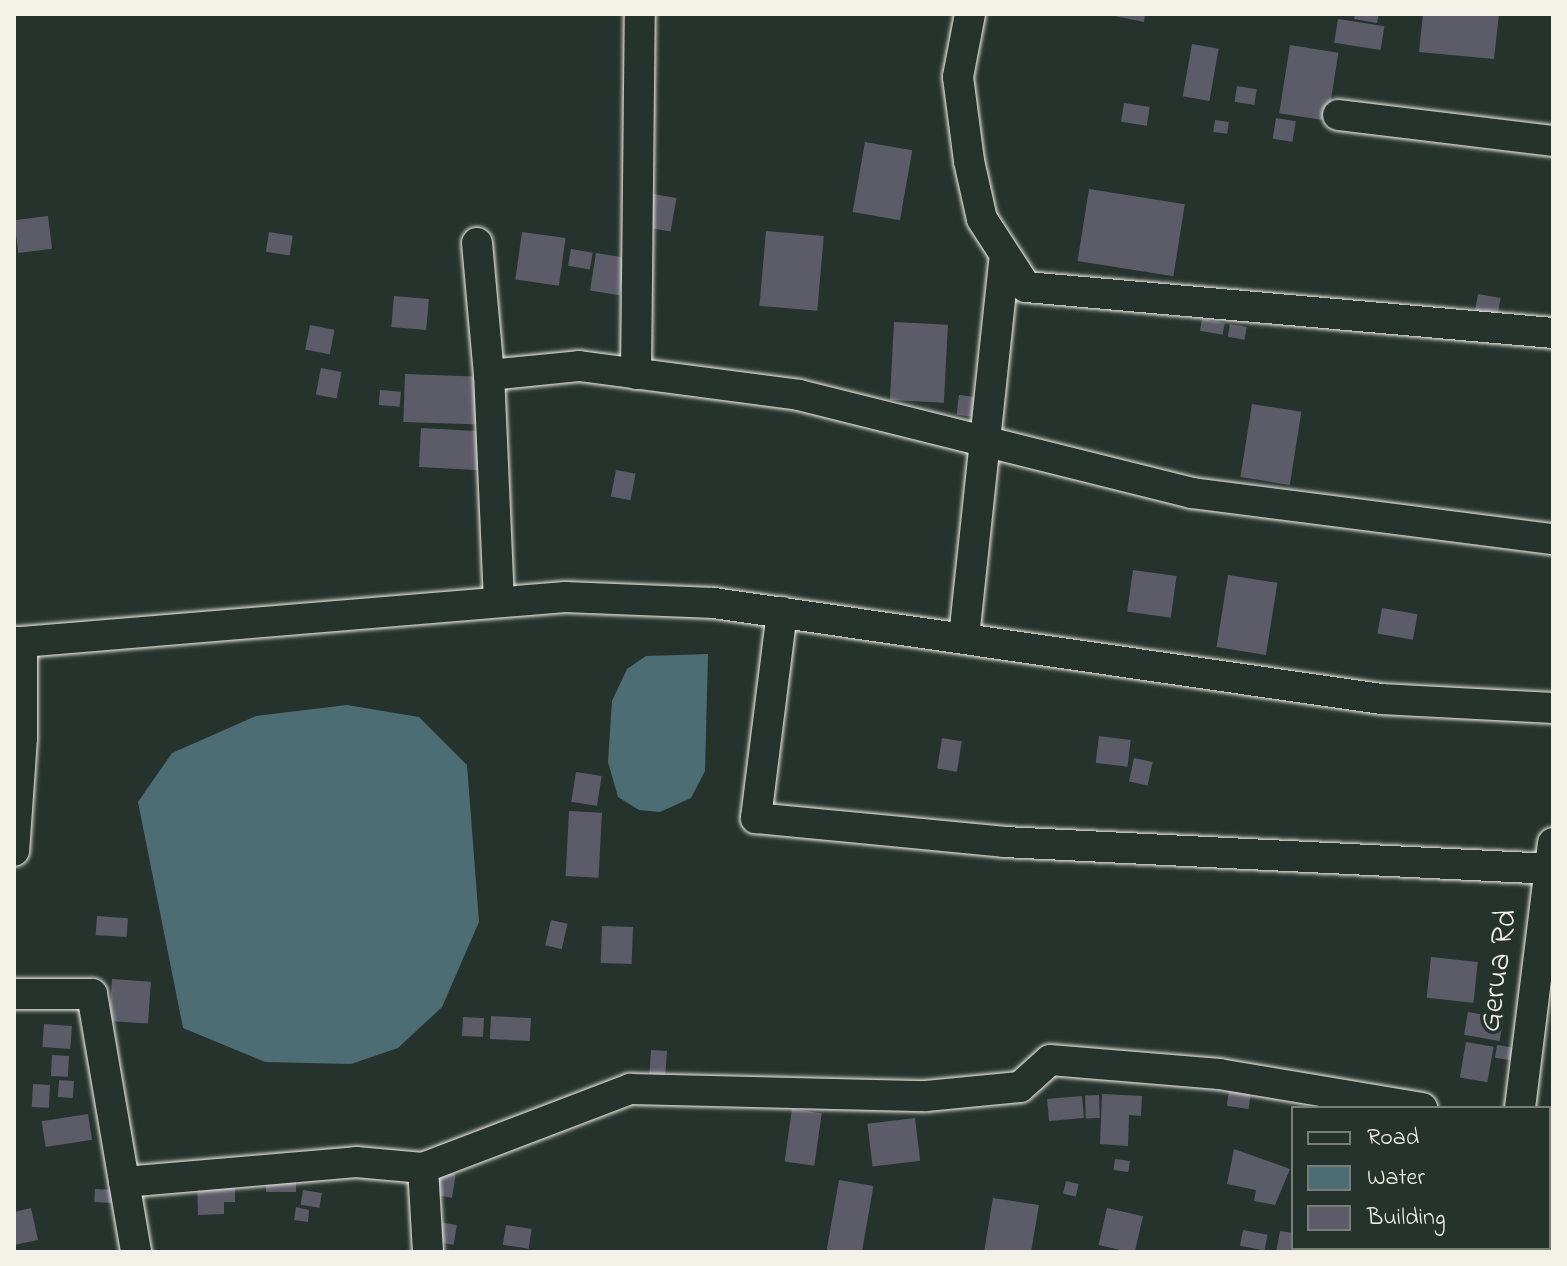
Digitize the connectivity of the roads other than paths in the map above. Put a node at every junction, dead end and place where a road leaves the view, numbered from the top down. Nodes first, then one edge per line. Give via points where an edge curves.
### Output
1 (640, 14) edge
2 (970, 14) edge
3 (1338, 115) dead end
4 (1553, 141) edge
5 (477, 243) dead end
6 (1004, 262) junction
7 (1553, 333) edge
8 (636, 374) junction
9 (489, 375) junction
10 (988, 439) junction
11 (1553, 539) edge
12 (499, 602) junction
13 (782, 612) junction
14 (964, 637) junction
15 (18, 642) edge
16 (1553, 708) edge
17 (14, 851) edge
18 (1552, 860) edge
19 (14, 994) edge
20 (1410, 1106) edge
21 (1520, 1106) edge
22 (423, 1168) junction
23 (124, 1182) junction
24 (136, 1252) edge
25 (428, 1252) edge

1 - 8 street
2 - 6 street via 958,77 969,161 982,219
3 - 4 street
5 - 9 street
6 - 7 street via 1026,287
6 - 10 street
8 - 9 street via 579,366
8 - 10 street via 799,395
9 - 12 street
10 - 11 street via 1192,493
10 - 14 street
12 - 13 street via 699,602
12 - 15 street
13 - 14 street
13 - 18 street via 756,818 1004,842
14 - 16 street via 1381,699
15 - 17 street
18 - 21 street, Gerua Rd
19 - 23 street via 92,994
20 - 22 street via 1219,1074 1050,1060 1020,1087 926,1096 630,1089
22 - 23 street via 356,1162
22 - 25 street
23 - 24 street

